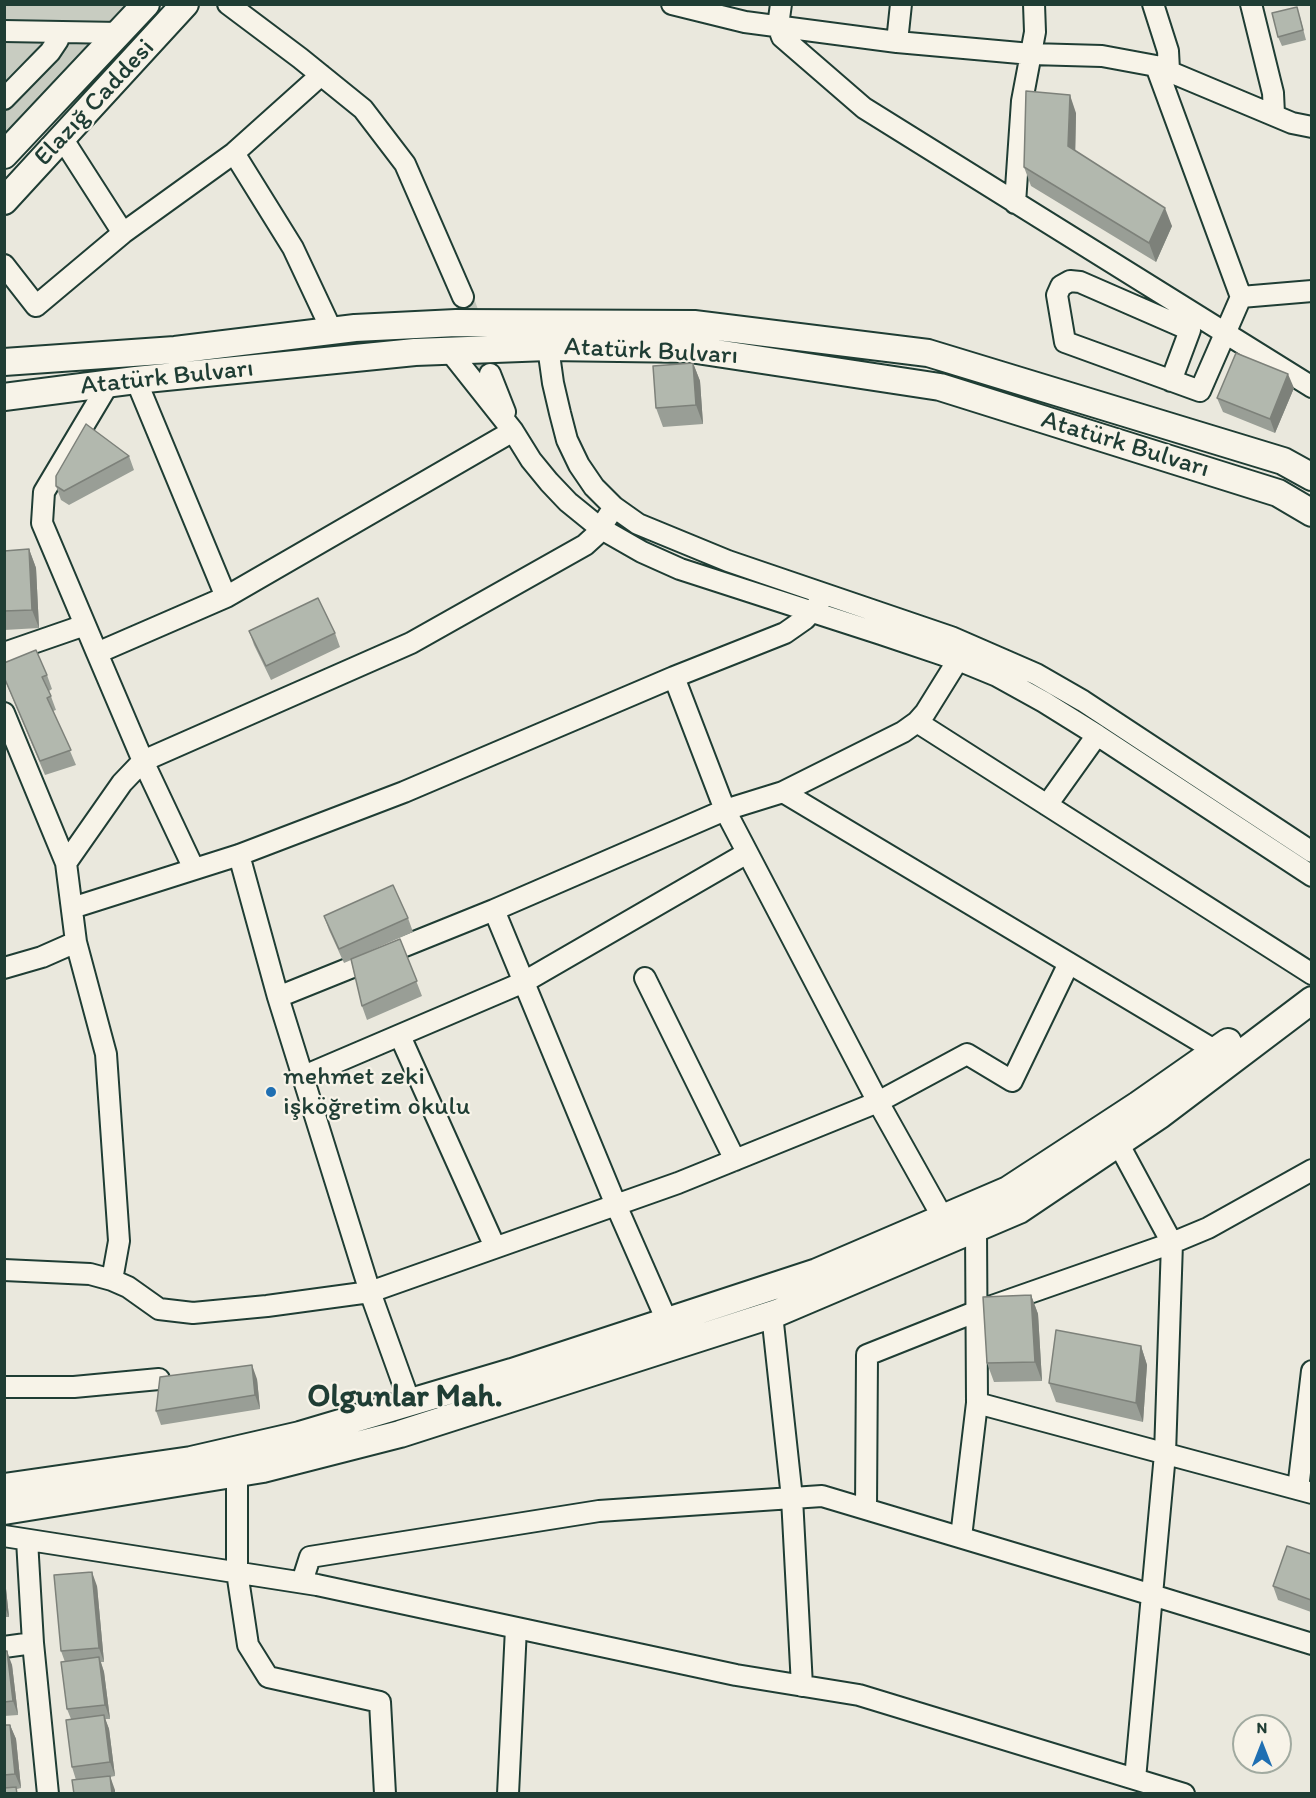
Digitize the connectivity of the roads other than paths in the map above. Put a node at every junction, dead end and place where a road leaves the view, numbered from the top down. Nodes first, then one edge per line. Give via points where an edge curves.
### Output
1 (146, 4) edge
2 (184, 4) edge
3 (228, 4) edge
4 (672, 4) edge
5 (781, 4) edge
6 (901, 4) edge
7 (1034, 4) edge
8 (1153, 4) edge
9 (1251, 4) edge
10 (778, 27) junction
11 (4, 31) edge
12 (59, 32) junction
13 (120, 33) junction
14 (897, 42) junction
15 (1031, 54) junction
16 (1163, 68) junction
17 (321, 75) junction
18 (4, 99) edge
19 (1274, 114) junction
20 (1311, 127) edge
21 (62, 138) junction
22 (234, 153) junction
23 (4, 155) edge
24 (4, 201) edge
25 (1015, 203) junction
26 (123, 233) junction
27 (4, 265) edge
28 (1311, 291) edge
29 (463, 297) tunnel mouth
30 (1241, 297) junction
31 (332, 331) junction
32 (1226, 334) junction
33 (548, 347) junction
34 (448, 349) junction
35 (4, 362) edge
36 (490, 374) tunnel mouth
37 (136, 380) junction
38 (1171, 381) junction
39 (109, 384) junction
40 (1311, 387) edge
41 (4, 398) edge
42 (513, 431) junction
43 (1311, 477) edge
44 (614, 507) junction
45 (1311, 513) edge
46 (600, 528) junction
47 (825, 595) junction
48 (226, 597) junction
49 (812, 612) junction
50 (85, 625) junction
51 (4, 653) edge
52 (97, 653) junction
53 (958, 660) junction
54 (674, 677) junction
55 (4, 713) edge
56 (917, 722) junction
57 (1097, 735) junction
58 (143, 761) junction
59 (783, 792) junction
60 (1047, 805) junction
61 (725, 810) junction
62 (1311, 852) edge
63 (747, 853) junction
64 (239, 855) junction
65 (66, 863) junction
66 (194, 868) junction
67 (1311, 876) edge
68 (72, 908) junction
69 (494, 910) junction
70 (76, 942) junction
71 (1069, 963) junction
72 (4, 968) edge
73 (1311, 974) edge
74 (645, 978) dead end
75 (524, 982) junction
76 (1311, 983) edge
77 (278, 997) junction
78 (1311, 1000) edge
79 (400, 1036) junction
80 (1216, 1051) junction
81 (304, 1076) junction
82 (878, 1102) junction
83 (1118, 1143) junction
84 (735, 1160) junction
85 (1311, 1170) edge
86 (616, 1205) junction
87 (942, 1218) junction
88 (976, 1228) junction
89 (1172, 1243) junction
90 (495, 1247) junction
91 (4, 1270) edge
92 (112, 1280) junction
93 (370, 1292) junction
94 (975, 1312) junction
95 (772, 1314) junction
96 (667, 1321) junction
97 (1311, 1371) edge
98 (159, 1379) edge
99 (4, 1387) edge
100 (410, 1403) junction
101 (977, 1403) junction
102 (1165, 1454) junction
103 (237, 1473) junction
104 (4, 1487) edge
105 (1305, 1491) edge
106 (792, 1498) junction
107 (866, 1509) junction
108 (4, 1511) edge
109 (4, 1536) edge
110 (961, 1537) junction
111 (27, 1540) junction
112 (237, 1572) junction
113 (302, 1582) junction
114 (1153, 1595) junction
115 (516, 1628) junction
116 (33, 1643) junction
117 (1311, 1644) edge
118 (4, 1647) edge
119 (802, 1686) junction
120 (1135, 1779) junction
121 (48, 1794) edge
122 (386, 1794) edge
123 (508, 1794) edge
124 (1184, 1794) edge

1 - 13 main road
2 - 21 main road, Elazığ Caddesi
3 - 17 street
4 - 10 street
5 - 10 street
6 - 14 street
7 - 15 street
8 - 16 street via 1168,51
9 - 19 street via 1273,93
10 - 14 street
10 - 25 street via 783,37 864,108
11 - 12 street
12 - 13 street
12 - 18 street via 55,46
13 - 23 main road
14 - 15 street
15 - 16 street via 1102,56
15 - 25 street via 1022,101
16 - 19 street
16 - 30 street
17 - 22 street
17 - 29 street via 363,109 405,164
19 - 20 street
21 - 24 main road, Elazığ Caddesi
21 - 26 street
22 - 26 street
22 - 31 street via 293,248
25 - 32 street
26 - 27 street via 36,306
28 - 30 street
30 - 32 street
31 - 35 main road, Atatürk Bulvarı via 175,350
31 - 43 main road, Atatürk Bulvarı via 456,322 694,324 928,353 1283,462
32 - 38 street via 1200,392
32 - 40 street
33 - 34 main road, Atatürk Bulvarı
33 - 44 street via 567,440 594,487
33 - 45 main road, Atatürk Bulvarı via 690,349 940,387 1278,493
34 - 37 main road, Atatürk Bulvarı
34 - 42 street
36 - 42 street
37 - 39 main road, Atatürk Bulvarı
37 - 48 street
38 - 38 street via 1065,342 1057,295 1061,286 1070,281 1080,282 1190,330
39 - 41 main road, Atatürk Bulvarı
39 - 50 street via 44,492 42,523
42 - 46 street via 549,482
42 - 48 street
44 - 46 street
44 - 47 street via 638,524 674,540
46 - 49 street via 680,568
46 - 58 street via 585,545 411,643
47 - 49 street
47 - 62 street via 951,637 1036,674
48 - 52 street
49 - 53 street
49 - 54 street via 785,633
50 - 51 street
50 - 52 street
52 - 58 street
53 - 56 street
53 - 57 street via 996,676
54 - 61 street
54 - 64 street via 404,792
55 - 65 street
56 - 59 street
56 - 60 street
57 - 60 street
57 - 67 street
58 - 65 street via 122,783
58 - 66 street
59 - 61 street
59 - 71 street
60 - 73 street
61 - 63 street
61 - 69 street
63 - 75 street
63 - 82 street
64 - 66 street
64 - 77 street
65 - 68 street
66 - 68 street
68 - 70 street
69 - 75 street
69 - 77 street
70 - 72 street
70 - 92 street via 106,1054 119,1241
71 - 80 street
71 - 82 street via 1012,1081 967,1054
74 - 84 street
75 - 79 street
75 - 86 street
76 - 80 main road
77 - 81 street
78 - 83 main road
79 - 81 street
79 - 90 street
80 - 87 main road via 1008,1190
81 - 93 street
82 - 84 street
82 - 87 street
83 - 88 main road via 1019,1210
83 - 89 street
84 - 86 street
85 - 89 street via 1208,1228
86 - 90 street
86 - 96 street
87 - 96 main road via 817,1272
88 - 94 street
88 - 95 main road
89 - 94 street
89 - 102 street
90 - 93 street
91 - 92 street via 90,1274
92 - 93 street via 159,1309 193,1313
93 - 100 street
94 - 101 street
94 - 107 street via 867,1355
95 - 103 main road via 400,1434
95 - 106 street
96 - 100 main road
97 - 105 street
98 - 99 street via 74,1387
100 - 104 main road via 300,1435 191,1460
101 - 102 street
101 - 110 street
102 - 105 street
102 - 114 street
103 - 108 main road
103 - 112 street
106 - 107 street via 822,1496
106 - 113 street via 599,1511 310,1557
106 - 119 street
107 - 110 street
109 - 111 street
110 - 114 street
111 - 112 street
111 - 116 street
112 - 113 street
112 - 122 street via 248,1645 268,1677 380,1701
113 - 115 street
114 - 117 street
114 - 120 street
115 - 119 street
115 - 123 street
116 - 118 street
116 - 121 street
119 - 120 street via 859,1695
120 - 124 street

